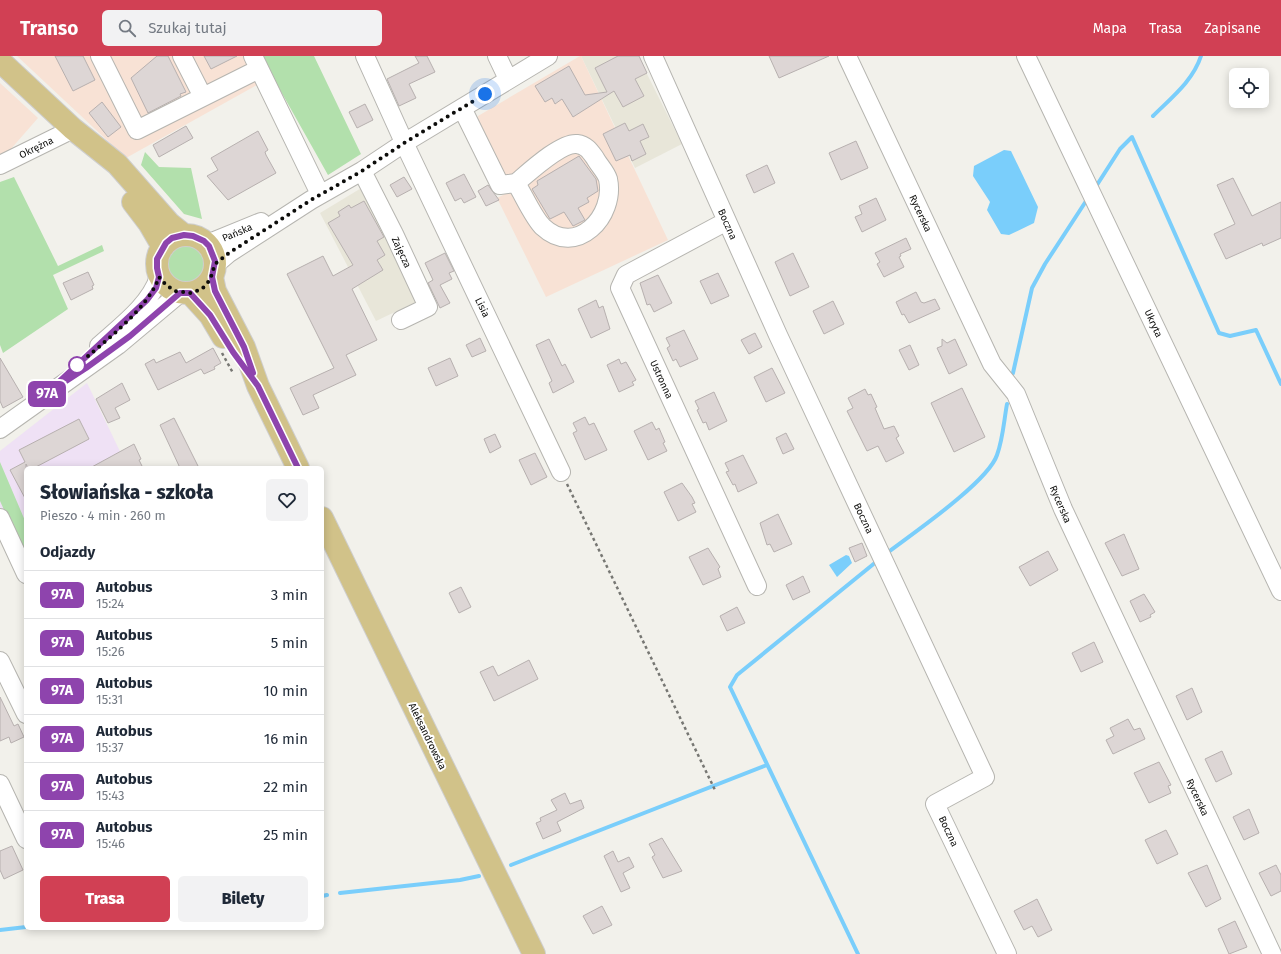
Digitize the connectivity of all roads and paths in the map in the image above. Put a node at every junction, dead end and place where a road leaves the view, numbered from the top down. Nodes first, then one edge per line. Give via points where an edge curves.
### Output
1 (100, 56) edge
2 (182, 56) edge
3 (365, 56) edge
4 (497, 56) edge
5 (548, 56) edge
6 (654, 56) edge
7 (847, 56) edge
8 (1026, 56) edge
9 (0, 60) edge
10 (256, 62) edge
11 (508, 79) junction
12 (203, 97) junction
13 (462, 108) junction
14 (72, 129) junction
15 (404, 143) junction
16 (0, 165) edge
17 (362, 171) junction
18 (516, 183) junction
19 (316, 197) junction
20 (727, 221) junction
21 (184, 235) junction
22 (207, 244) junction
23 (163, 246) junction
24 (214, 271) junction
25 (159, 277) junction
26 (185, 293) junction
27 (401, 320) dead end
28 (219, 347) dead end
29 (237, 379) dead end
30 (258, 386) junction
31 (46, 394) junction
32 (0, 428) edge
33 (297, 466) edge
34 (561, 472) joint
35 (0, 518) edge
36 (324, 522) edge
37 (24, 570) edge
38 (757, 586) dead end
39 (1281, 591) edge
40 (0, 661) edge
41 (24, 710) edge
42 (0, 784) edge
43 (715, 790) dead end
44 (24, 835) edge
45 (534, 954) edge
46 (1007, 954) edge
47 (1272, 954) edge

1 - 12 street via 137,130
2 - 12 street
3 - 15 street, Lisia
4 - 11 street
5 - 11 street, Pańska
6 - 20 street, Boczna
7 - 47 street, Rycerska via 992,364 1016,394 1063,509
8 - 39 street, Ukryta
9 - 14 main road
10 - 12 street
10 - 19 street
11 - 13 street, Pańska
13 - 15 street, Pańska
13 - 18 street via 500,185
14 - 16 street, Okrężna
14 - 21 main road via 117,164 169,223
14 - 23 main road via 141,212
15 - 17 street, Pańska
15 - 34 street, Lisia
17 - 19 street, Pańska
17 - 27 street, Zajęcza via 428,307
18 - 18 street via 562,148 576,144 587,147 608,178 608,200 601,218 590,230 572,239 556,236 542,226
19 - 22 street, Pańska
19 - 24 street, Pańska via 229,253
20 - 38 street, Ustronna via 626,275 620,288
20 - 46 street, Boczna via 985,776 935,804
21 - 22 main road via 193,236
21 - 23 main road via 172,238
22 - 24 main road via 213,253
23 - 25 main road via 157,263
24 - 26 main road via 202,289
24 - 30 main road via 215,291 244,347
25 - 26 main road via 170,289
25 - 31 street via 156,288 147,300
26 - 30 main road via 210,315
26 - 31 street via 124,340
28 - 29 path
30 - 33 main road
31 - 32 street
34 - 43 path
35 - 37 street
36 - 45 main road, Aleksandrowska
40 - 41 street
42 - 44 street

